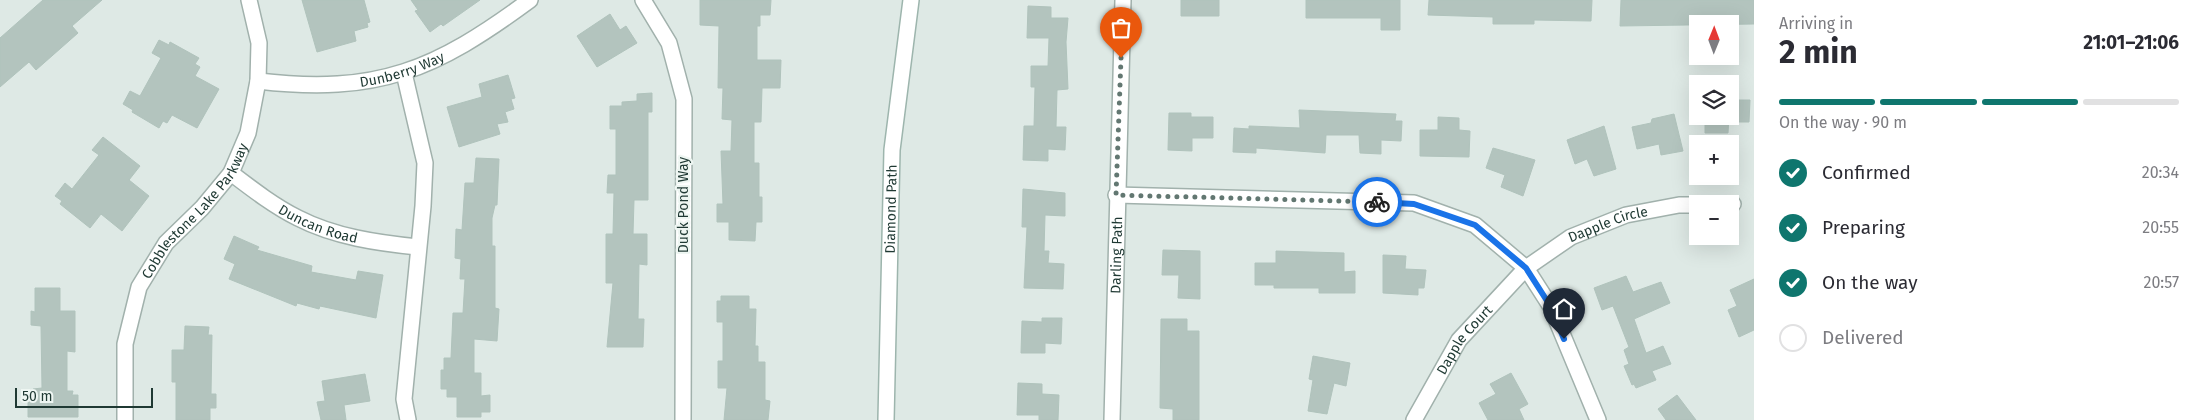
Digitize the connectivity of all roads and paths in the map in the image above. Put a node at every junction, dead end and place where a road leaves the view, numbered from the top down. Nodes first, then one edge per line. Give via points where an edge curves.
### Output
1 (249, 0) edge
2 (530, 0) edge
3 (643, 0) edge
4 (911, 0) edge
5 (1123, 0) edge
6 (404, 73) junction
7 (258, 81) junction
8 (230, 173) junction
9 (1116, 195) junction
10 (1689, 205) edge
11 (418, 247) junction
12 (1526, 268) junction
13 (125, 420) edge
14 (408, 420) edge
15 (683, 420) edge
16 (886, 420) edge
17 (1112, 420) edge
18 (1414, 420) edge
19 (1598, 420) edge

1 - 7 street, Cobblestone Lake Parkway via 259,43
2 - 6 street, Dunberry Way via 449,55
3 - 15 street, Duck Pond Way via 670,43 684,99
4 - 16 street, Diamond Path via 892,150
5 - 9 street, Darling Path
6 - 7 street, Dunberry Way via 363,83 329,86
6 - 11 street via 425,163
7 - 8 street, Cobblestone Lake Parkway via 248,132
8 - 11 street, Duncan Road via 299,219 334,232
8 - 13 street, Cobblestone Lake Parkway via 202,208 166,243 139,287 125,344
9 - 12 street via 1414,204 1475,225
9 - 17 street, Darling Path
10 - 12 street, Dapple Circle via 1626,215 1571,237
11 - 14 street via 404,399
12 - 18 street, Dapple Court via 1459,340
12 - 19 street via 1551,307

